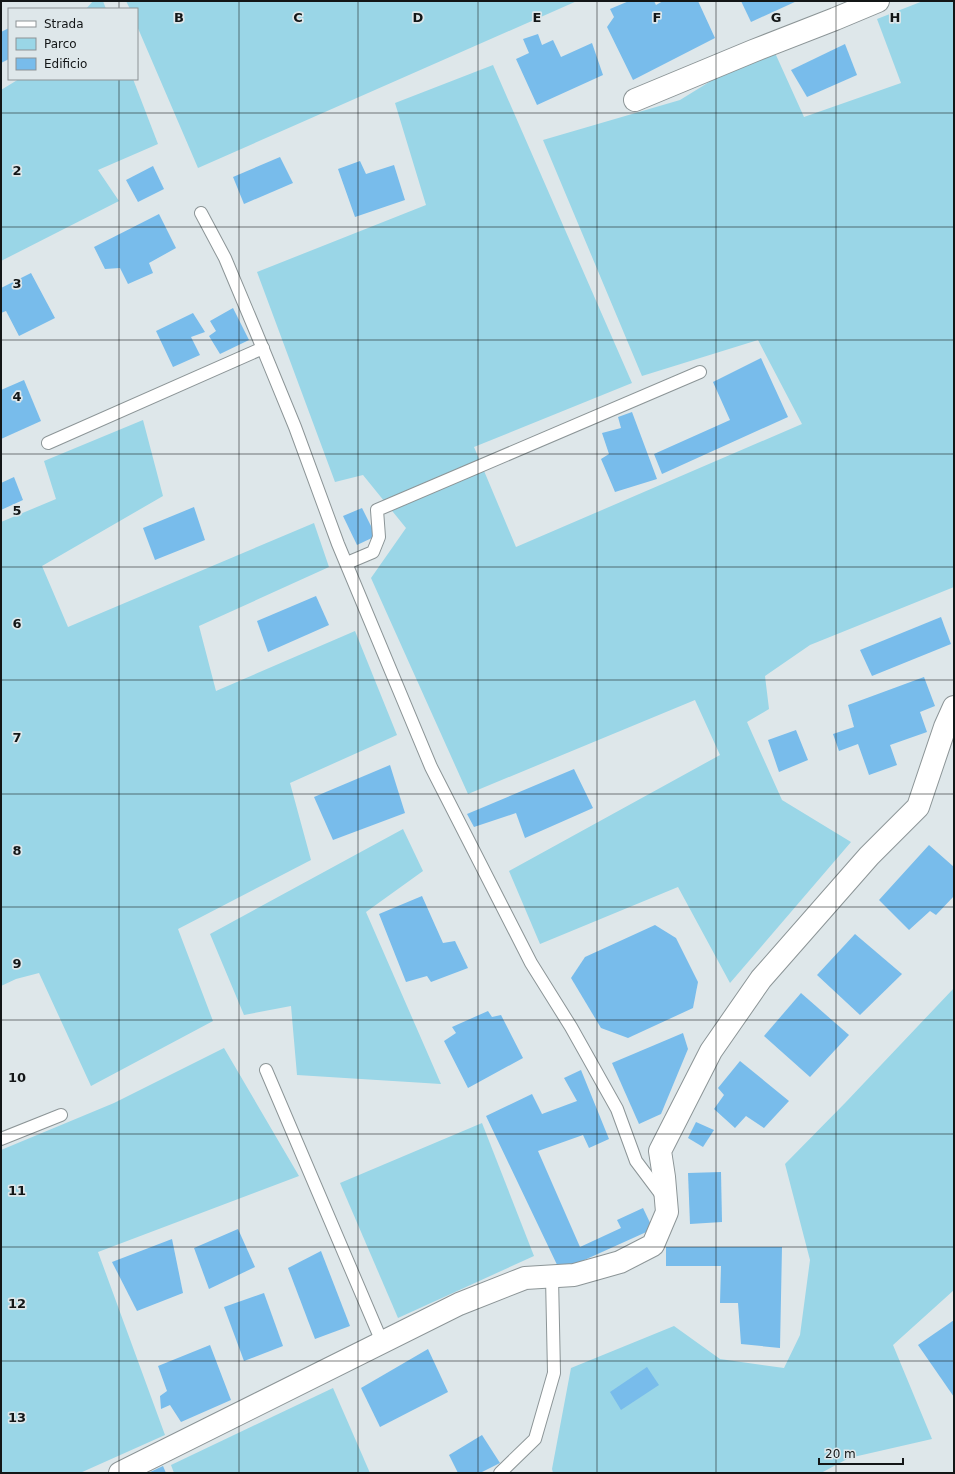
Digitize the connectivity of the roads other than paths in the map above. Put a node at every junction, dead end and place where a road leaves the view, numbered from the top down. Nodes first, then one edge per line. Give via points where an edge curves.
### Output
1 (878, 1) edge
2 (635, 100) dead end
3 (201, 213) dead end
4 (263, 348) junction
5 (700, 372) dead end
6 (48, 443) dead end
7 (347, 564) junction
8 (954, 706) edge
9 (266, 1070) dead end
10 (61, 1115) dead end
11 (1, 1139) edge
12 (666, 1201) junction
13 (552, 1277) junction
14 (382, 1342) junction
15 (120, 1473) edge
16 (500, 1473) edge

1 - 2 street
3 - 4 lane via 225,258
4 - 6 lane
4 - 7 lane
5 - 7 lane via 377,510 380,537 373,552
7 - 12 lane via 431,767 531,963 617,1109 636,1161
8 - 12 street via 918,808 869,856 761,979 711,1052 660,1151
9 - 14 lane
10 - 11 lane
12 - 13 street via 667,1212 653,1246 620,1262 574,1275
13 - 14 street via 525,1278 458,1304
13 - 16 lane via 554,1373 535,1440
14 - 15 street

